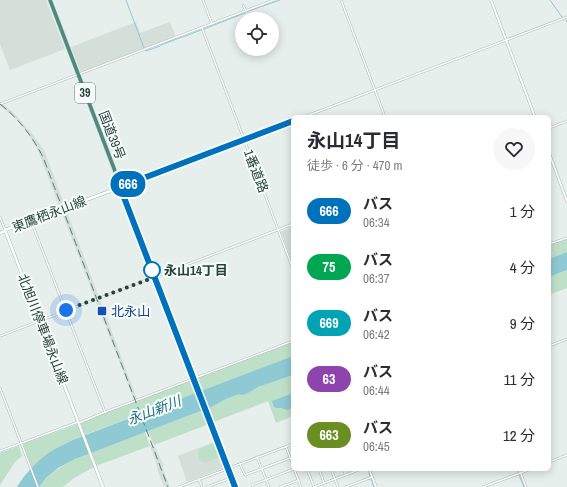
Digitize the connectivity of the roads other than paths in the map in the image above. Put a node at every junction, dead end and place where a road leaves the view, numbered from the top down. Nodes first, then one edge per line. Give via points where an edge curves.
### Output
1 (50, 0) edge
2 (203, 0) edge
3 (274, 0) edge
4 (341, 0) edge
5 (491, 0) edge
6 (244, 5) dead end
7 (246, 11) junction
8 (567, 17) edge
9 (212, 24) junction
10 (202, 28) junction
11 (506, 40) junction
12 (78, 75) junction
13 (375, 90) junction
14 (1, 103) edge
15 (309, 115) edge
16 (384, 115) edge
17 (534, 115) edge
18 (567, 121) edge
19 (291, 122) edge
20 (551, 127) edge
21 (244, 140) junction
22 (551, 158) edge
23 (120, 187) junction
24 (567, 201) edge
25 (0, 217) edge
26 (31, 221) junction
27 (291, 225) edge
28 (5, 230) junction
29 (278, 230) junction
30 (0, 233) edge
31 (567, 238) edge
32 (551, 243) edge
33 (291, 264) edge
34 (155, 277) junction
35 (66, 310) junction
36 (40, 321) junction
37 (0, 336) edge
38 (567, 339) edge
39 (291, 342) edge
40 (551, 345) edge
41 (194, 379) junction
42 (0, 388) edge
43 (105, 412) junction
44 (78, 422) junction
45 (21, 443) junction
46 (291, 445) edge
47 (286, 446) junction
48 (0, 451) edge
49 (567, 455) edge
50 (257, 457) junction
51 (290, 458) joint
52 (551, 461) edge
53 (240, 464) junction
54 (228, 469) junction
55 (262, 469) junction
56 (291, 470) edge
57 (295, 471) edge
58 (308, 471) edge
59 (320, 471) edge
60 (332, 471) edge
61 (344, 471) edge
62 (354, 471) edge
63 (370, 471) edge
64 (526, 471) edge
65 (520, 473) junction
66 (346, 475) junction
67 (372, 477) junction
68 (231, 478) junction
69 (199, 479) junction
70 (335, 479) junction
71 (266, 480) junction
72 (299, 480) junction
73 (324, 483) junction
74 (38, 487) edge
75 (103, 487) edge
76 (179, 487) edge
77 (202, 487) edge
78 (207, 487) edge
79 (234, 487) edge
80 (253, 487) edge
81 (269, 487) edge
82 (280, 487) edge
83 (301, 487) edge
84 (314, 487) edge
85 (338, 487) edge
86 (346, 487) edge
87 (376, 487) edge
88 (483, 487) edge
89 (526, 487) edge

1 - 12 highway, 国道39号 / 39
2 - 9 street
3 - 7 street
4 - 13 street
5 - 11 street
6 - 7 street
7 - 9 street
8 - 11 street
9 - 10 street
10 - 12 street
10 - 21 street, 1番道路
11 - 13 street
11 - 17 street
12 - 14 street
12 - 23 highway, 国道39号 / 39
13 - 15 street
13 - 16 street
18 - 20 street
19 - 21 street
21 - 23 street
21 - 29 street, 1番道路
22 - 24 street
23 - 26 main road, 東鷹栖永山線
23 - 34 highway, 国道39号 / 39
25 - 28 street
26 - 28 main road, 東鷹栖永山線
26 - 35 street
27 - 29 street
28 - 30 main road, 東鷹栖永山線
28 - 36 main road, 北旭川停車場永山線
29 - 33 street, 1番道路
29 - 34 street
31 - 32 street
34 - 35 street
34 - 41 highway, 39
35 - 36 street
35 - 43 street
36 - 37 street
36 - 44 main road, 北旭川停車場永山線
38 - 40 street
39 - 41 street
41 - 43 street
41 - 54 highway, 39
42 - 45 street
43 - 44 street
44 - 45 street
44 - 75 main road, 北旭川停車場永山線
45 - 48 street
45 - 74 street
46 - 47 street
47 - 50 street
47 - 51 street
49 - 52 street
50 - 53 street
50 - 55 street
51 - 55 street
53 - 54 street
53 - 55 street via 245,475
54 - 68 highway, 39
54 - 69 street
55 - 71 street
56 - 71 street
57 - 72 street
58 - 84 street
59 - 73 street
60 - 70 street
61 - 66 street
62 - 66 street
63 - 67 street
64 - 65 street
65 - 88 street
65 - 89 street
66 - 70 street
67 - 86 street
67 - 87 street
68 - 78 street
68 - 79 highway, 39
69 - 76 street
69 - 77 street
70 - 73 street
70 - 85 street
71 - 80 street via 252,485
71 - 81 street
72 - 82 street
72 - 83 street
73 - 84 street

